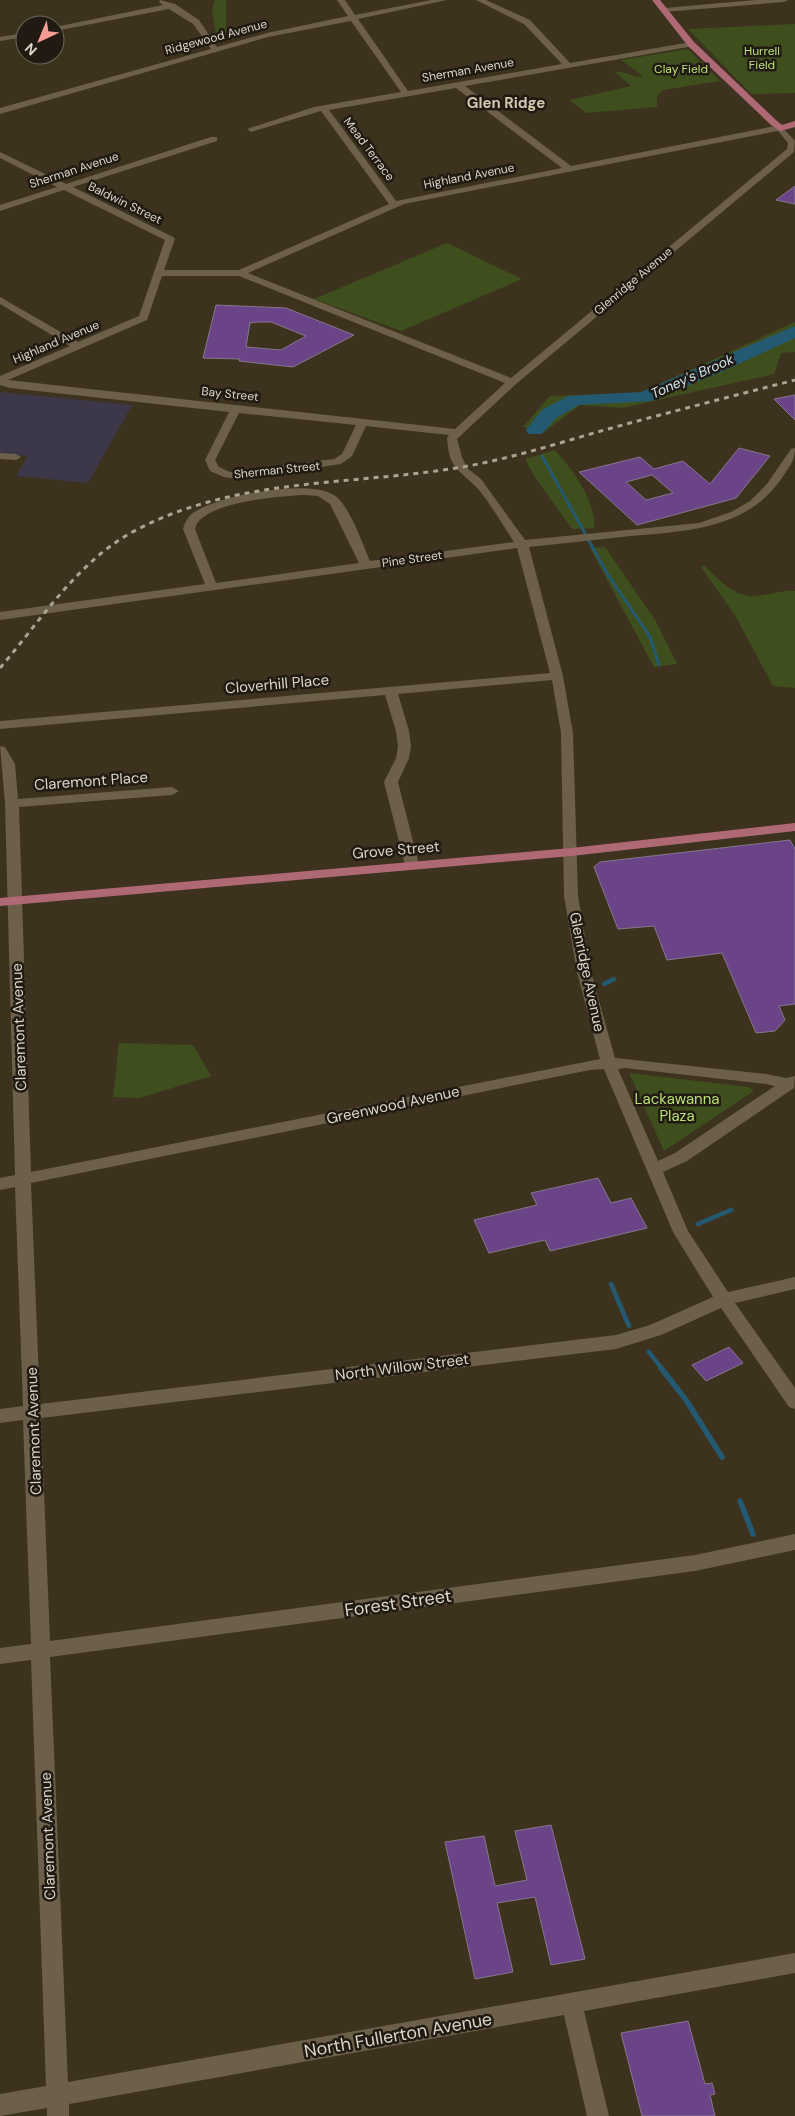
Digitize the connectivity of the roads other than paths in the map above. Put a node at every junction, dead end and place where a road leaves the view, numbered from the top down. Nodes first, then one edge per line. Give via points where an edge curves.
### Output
1 (160, 0) edge
2 (341, 0) edge
3 (443, 0) edge
4 (480, 0) edge
5 (656, 0) edge
6 (784, 0) edge
7 (172, 6) junction
8 (664, 10) junction
9 (353, 18) junction
10 (65, 27) edge
11 (15, 37) edge
12 (0, 39) edge
13 (691, 44) junction
14 (219, 48) junction
15 (568, 66) junction
16 (458, 85) junction
17 (406, 94) junction
18 (323, 108) junction
19 (0, 111) edge
20 (795, 124) edge
21 (780, 128) junction
22 (251, 129) dead end
23 (214, 139) dead end
24 (0, 155) edge
25 (569, 169) junction
26 (62, 186) junction
27 (395, 205) junction
28 (0, 208) edge
29 (158, 273) junction
30 (240, 273) junction
31 (0, 300) edge
32 (121, 327) joint
33 (77, 346) junction
34 (0, 380) edge
35 (512, 382) junction
36 (236, 408) junction
37 (363, 422) junction
38 (458, 433) junction
39 (795, 451) edge
40 (0, 456) edge
41 (16, 457) dead end
42 (522, 544) junction
43 (366, 565) junction
44 (212, 586) junction
45 (0, 616) edge
46 (557, 676) junction
47 (390, 690) junction
48 (0, 725) edge
49 (0, 750) edge
50 (172, 791) dead end
51 (12, 803) junction
52 (795, 827) edge
53 (571, 852) junction
54 (412, 865) junction
55 (8, 901) edge
56 (608, 1062) junction
57 (792, 1082) edge
58 (654, 1170) junction
59 (23, 1179) junction
60 (0, 1184) edge
61 (795, 1283) edge
62 (725, 1299) junction
63 (795, 1402) edge
64 (33, 1412) junction
65 (0, 1416) edge
66 (795, 1542) edge
67 (42, 1651) junction
68 (0, 1656) edge
69 (795, 1963) edge
70 (572, 2004) junction
71 (57, 2094) junction
72 (0, 2105) edge
73 (58, 2116) edge
74 (598, 2116) edge

1 - 7 street
2 - 9 street
3 - 9 street, Ridgewood Avenue
4 - 15 street via 527,22
5 - 8 main road
6 - 8 street
7 - 10 street
7 - 14 street via 196,22
8 - 13 main road
9 - 14 street, Ridgewood Avenue
9 - 17 street
11 - 12 street
13 - 15 street, Sherman Avenue
13 - 21 main road
14 - 19 street, Ridgewood Avenue
15 - 16 street, Sherman Avenue
16 - 17 street, Sherman Avenue
16 - 25 street
17 - 18 street, Sherman Avenue
18 - 22 street, Sherman Avenue
18 - 27 street, Mead Terrace
20 - 21 main road, Highland Avenue
21 - 25 street, Highland Avenue
21 - 35 street, Glenridge Avenue via 792,143 791,150
23 - 26 street, Sherman Avenue
24 - 26 street, Baldwin Street
25 - 27 street, Highland Avenue
26 - 28 street, Sherman Avenue
26 - 29 street, Baldwin Street via 170,239
27 - 30 street, Highland Avenue
29 - 30 street, Highland Avenue
29 - 32 street, Baldwin Street via 143,318
30 - 35 street
31 - 33 street
32 - 33 street, Highland Avenue
33 - 34 street, Highland Avenue
34 - 36 street, Bay Street via 10,384
35 - 38 street, Glenridge Avenue
36 - 37 street, Bay Street
36 - 37 street, Sherman Street via 211,457 211,465 220,473 237,476 337,462 346,456
37 - 38 street, Bay Street
38 - 42 street, Glenridge Avenue via 452,438 454,454
39 - 42 street, Pine Street via 764,495 735,514 691,528
40 - 41 street
42 - 43 street, Pine Street
42 - 46 street, Glenridge Avenue
43 - 44 street, Pine Street
43 - 44 street, Sherman Street via 331,498 316,491 296,491 227,504 199,514 190,521 189,529
44 - 45 street, Pine Street
46 - 47 street, Cloverhill Place
46 - 53 street, Glenridge Avenue via 567,733
47 - 48 street, Cloverhill Place
47 - 54 street via 405,745 404,756 391,782
49 - 51 street, Claremont Avenue via 8,764
50 - 51 street, Claremont Place
51 - 55 street, Claremont Avenue
52 - 53 main road, Grove Street
53 - 54 main road, Grove Street
53 - 56 street, Glenridge Avenue via 571,896 584,972
54 - 55 main road, Grove Street
55 - 59 street, Claremont Avenue
56 - 57 street, Greenwood Avenue
56 - 58 street, Glenridge Avenue
56 - 59 street, Greenwood Avenue
57 - 58 street via 681,1156
58 - 62 street, Glenridge Avenue via 681,1232
59 - 60 street, Greenwood Avenue
59 - 64 street, Claremont Avenue
61 - 62 street, North Willow Street
62 - 63 street, Glenridge Avenue
62 - 64 street, North Willow Street via 649,1332 616,1342
64 - 65 street, North Willow Street
64 - 67 street, Claremont Avenue
66 - 67 street, Forest Street via 695,1563
67 - 68 street, Forest Street
67 - 71 street, Claremont Avenue
69 - 70 street, North Fullerton Avenue
70 - 71 street, North Fullerton Avenue
70 - 74 street
71 - 72 street, North Fullerton Avenue
71 - 73 street, Claremont Avenue

